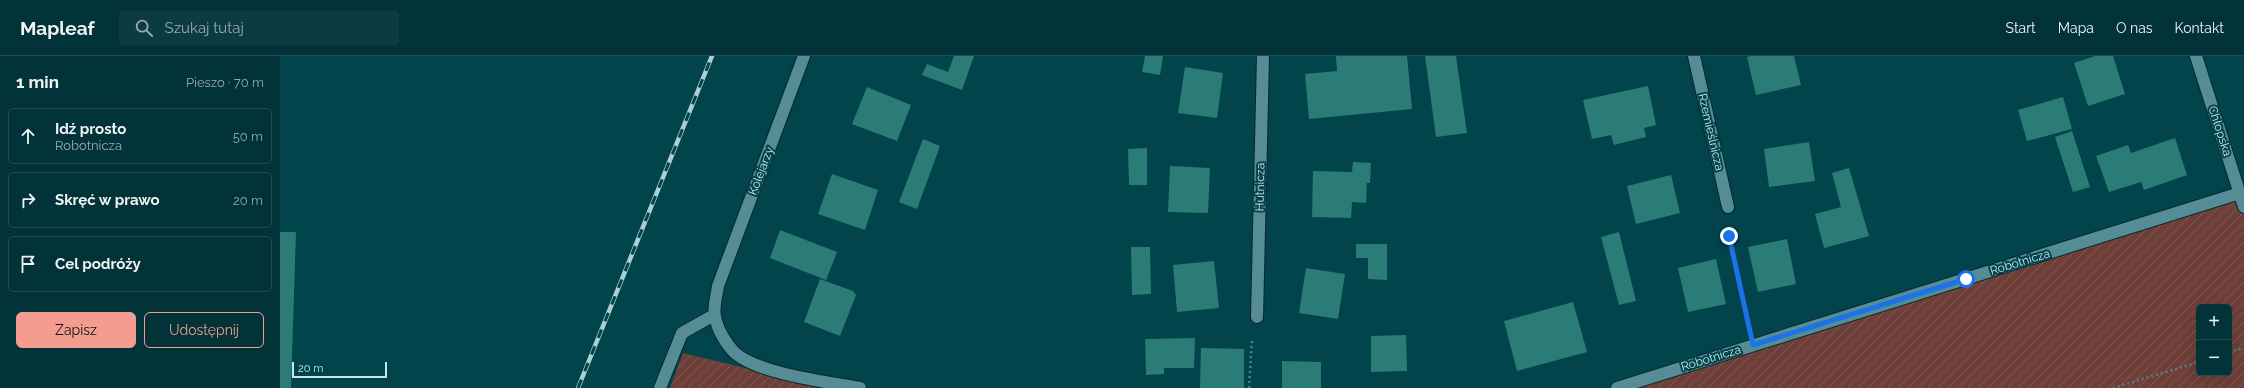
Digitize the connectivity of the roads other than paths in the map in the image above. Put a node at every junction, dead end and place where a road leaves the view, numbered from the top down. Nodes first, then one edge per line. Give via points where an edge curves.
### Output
1 (804, 56) edge
2 (1263, 56) edge
3 (1694, 56) edge
4 (2196, 56) edge
5 (2240, 193) junction
6 (1728, 207) road end
7 (2244, 207) edge
8 (714, 315) junction
9 (1257, 317) road end
10 (660, 388) edge
11 (860, 388) edge
12 (1617, 388) edge

1 - 8 street, Kolejarzy via 718,286
2 - 9 street, Hutnicza
3 - 6 street, Rzemieślnicza
4 - 5 street, Chłopska
5 - 7 street, Chłopska
5 - 12 street, Robotnicza
8 - 10 street via 682,333
8 - 11 street via 722,335 736,353 754,364 781,373

